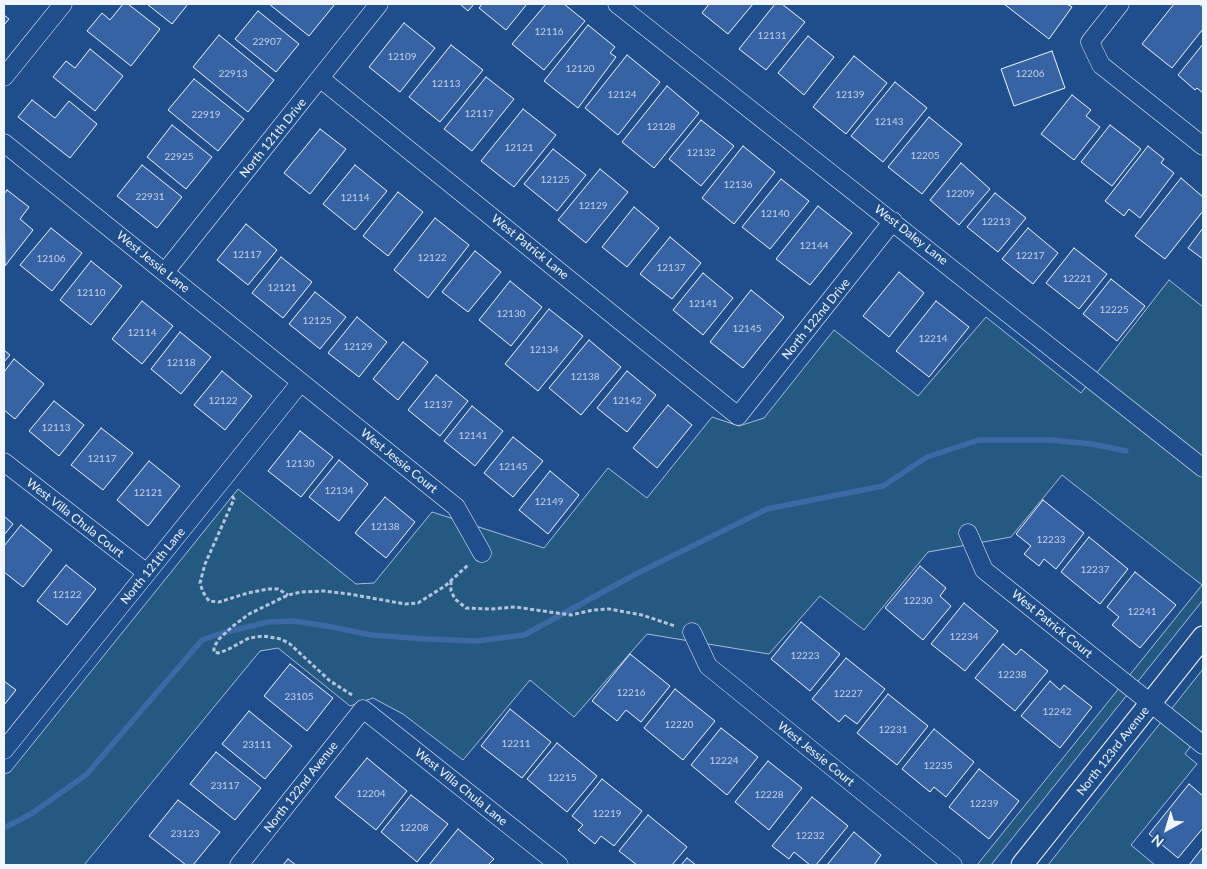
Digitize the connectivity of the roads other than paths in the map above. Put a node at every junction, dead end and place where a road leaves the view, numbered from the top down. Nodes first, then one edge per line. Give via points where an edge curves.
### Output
1 (63, 4) edge
2 (379, 4) edge
3 (617, 4) edge
4 (1120, 4) edge
5 (4, 77) edge
6 (321, 79) junction
7 (4, 143) edge
8 (1203, 146) edge
9 (893, 222) junction
10 (165, 272) junction
11 (301, 382) junction
12 (738, 416) joint
13 (4, 462) edge
14 (1203, 468) edge
15 (968, 533) dead end
16 (482, 552) road end
17 (147, 573) junction
18 (692, 632) road end
19 (1203, 637) edge
20 (1151, 703) junction
21 (363, 709) joint
22 (1203, 745) edge
23 (4, 750) edge
24 (239, 865) edge
25 (559, 865) edge
26 (953, 865) edge
27 (1022, 865) edge

1 - 5 street
2 - 6 street, North 121th Drive
3 - 9 street, West Daley Lane
4 - 8 street via 1090,42 1101,65
6 - 10 street, North 121th Drive
6 - 12 street, West Patrick Lane
7 - 10 street, West Jessie Lane
9 - 12 street, North 122nd Drive
9 - 14 street, West Daley Lane
10 - 11 street, West Jessie Lane
11 - 16 street, West Jessie Court via 456,507
11 - 17 street, North 121th Lane
13 - 17 street, West Villa Chula Court
15 - 20 street, West Patrick Court via 984,570
17 - 23 street, North 121th Lane
18 - 26 street, West Jessie Court via 708,666
19 - 20 street, North 123rd Avenue
20 - 22 street
20 - 27 street, North 123rd Avenue
21 - 24 street, North 122nd Avenue
21 - 25 street, West Villa Chula Lane

